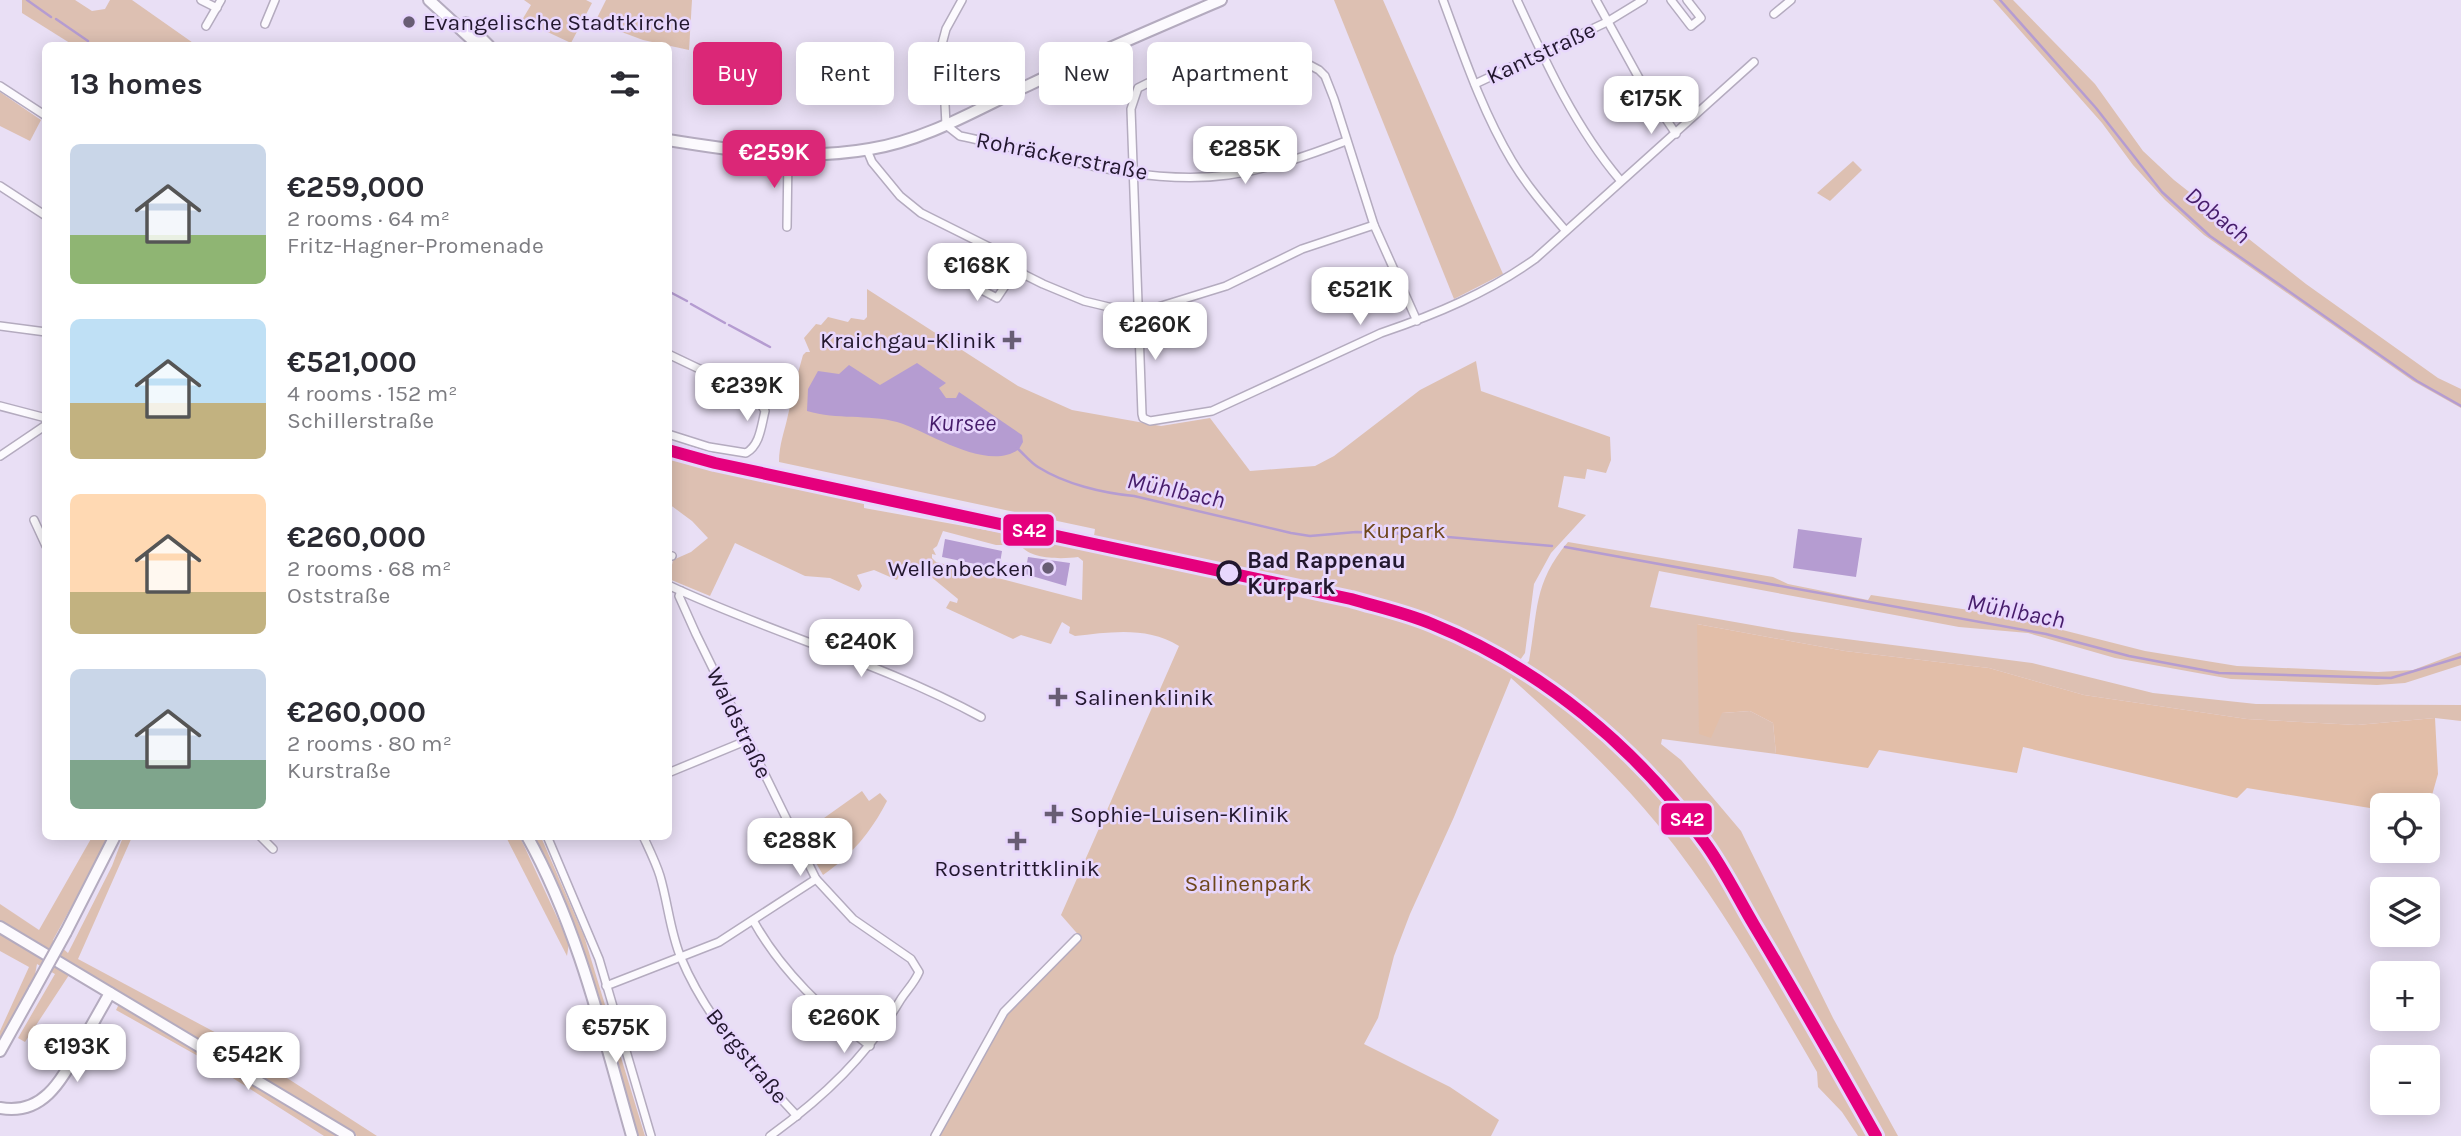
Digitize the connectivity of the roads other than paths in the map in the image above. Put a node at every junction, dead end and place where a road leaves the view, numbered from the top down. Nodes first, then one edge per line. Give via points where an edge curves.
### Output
1 (201, 0) edge
2 (275, 0) edge
3 (429, 0) edge
4 (962, 0) edge
5 (1221, 0) edge
6 (1443, 0) edge
7 (1517, 0) edge
8 (1596, 0) edge
9 (1643, 0) edge
10 (1671, 0) edge
11 (1687, 0) edge
12 (1791, 0) edge
13 (219, 4) edge
14 (442, 5) edge
15 (1774, 14) dead end
16 (1606, 22) junction
17 (265, 24) dead end
18 (206, 26) dead end
19 (481, 42) edge
20 (1542, 54) junction
21 (1754, 62) dead end
22 (1475, 84) junction
23 (0, 86) edge
24 (42, 113) edge
25 (946, 125) junction
26 (1676, 134) junction
27 (672, 141) edge
28 (1346, 141) junction
29 (867, 150) junction
30 (788, 154) junction
31 (1136, 173) junction
32 (1620, 180) junction
33 (0, 186) edge
34 (42, 213) edge
35 (1374, 225) junction
36 (787, 227) dead end
37 (1565, 230) junction
38 (992, 248) junction
39 (1017, 268) junction
40 (1139, 310) junction
41 (1417, 321) junction
42 (0, 326) edge
43 (42, 331) edge
44 (672, 356) edge
45 (0, 406) edge
46 (42, 417) edge
47 (42, 428) edge
48 (672, 435) edge
49 (0, 456) edge
50 (34, 520) dead end
51 (42, 537) edge
52 (672, 587) edge
53 (681, 591) junction
54 (981, 718) dead end
55 (748, 740) junction
56 (672, 771) edge
57 (113, 840) edge
58 (529, 840) edge
59 (549, 840) edge
60 (645, 840) edge
61 (816, 879) junction
62 (754, 922) junction
63 (0, 927) edge
64 (1077, 938) dead end
65 (681, 958) junction
66 (606, 986) junction
67 (110, 993) junction
68 (870, 1046) junction
69 (0, 1051) edge
70 (0, 1108) edge
71 (797, 1116) junction
72 (349, 1136) edge
73 (632, 1136) edge
74 (651, 1136) edge
75 (770, 1136) edge
76 (935, 1136) edge

1 - 13 street
2 - 17 street
3 - 14 street
4 - 25 street via 942,44
5 - 25 street
6 - 22 street
7 - 20 street
8 - 16 street
9 - 16 street, Kantstraße
10 - 11 street via 1691,26 1701,18
12 - 15 street
13 - 18 street
14 - 19 street
16 - 20 street, Kantstraße
16 - 26 street
20 - 22 street, Kantstraße
20 - 32 street via 1599,156
21 - 26 street
22 - 37 street via 1510,158
23 - 24 street
25 - 29 street
25 - 31 street, Rohräckerstraße via 960,136
26 - 32 street
27 - 30 street
28 - 31 street, Rohräckerstraße via 1293,162 1226,176
28 - 31 street via 1325,76 1304,62 1290,61 1234,74 1148,83 1136,92 1131,109
28 - 35 street
29 - 30 street
29 - 38 street via 910,205
30 - 36 street
31 - 40 street
32 - 37 street
33 - 34 street
35 - 40 street via 1302,249 1226,286
35 - 41 street
37 - 41 street via 1508,279
38 - 39 street
38 - 39 street via 974,286 997,298
39 - 40 street via 1084,301
40 - 41 street via 1143,418 1150,421 1212,411 1325,357
42 - 43 street
44 - 48 street via 756,396 765,411 754,449 746,453
45 - 46 street
47 - 49 street
50 - 51 street
52 - 53 street
53 - 54 street
53 - 55 street, Waldstraße via 696,634
55 - 56 street
55 - 61 street, Waldstraße
57 - 69 street, bridge
58 - 73 street via 564,915
59 - 66 street
60 - 65 street, Bergstraße via 660,876
61 - 62 street
61 - 68 street, Waldstraße via 853,919 911,959 919,972
62 - 65 street
62 - 68 street via 800,985
63 - 67 street
64 - 76 street via 1004,1012
65 - 66 street
65 - 71 street, Bergstraße via 732,1044
66 - 74 street
67 - 70 street via 57,1086 26,1108
67 - 72 street
68 - 71 street via 823,1096
71 - 75 street

